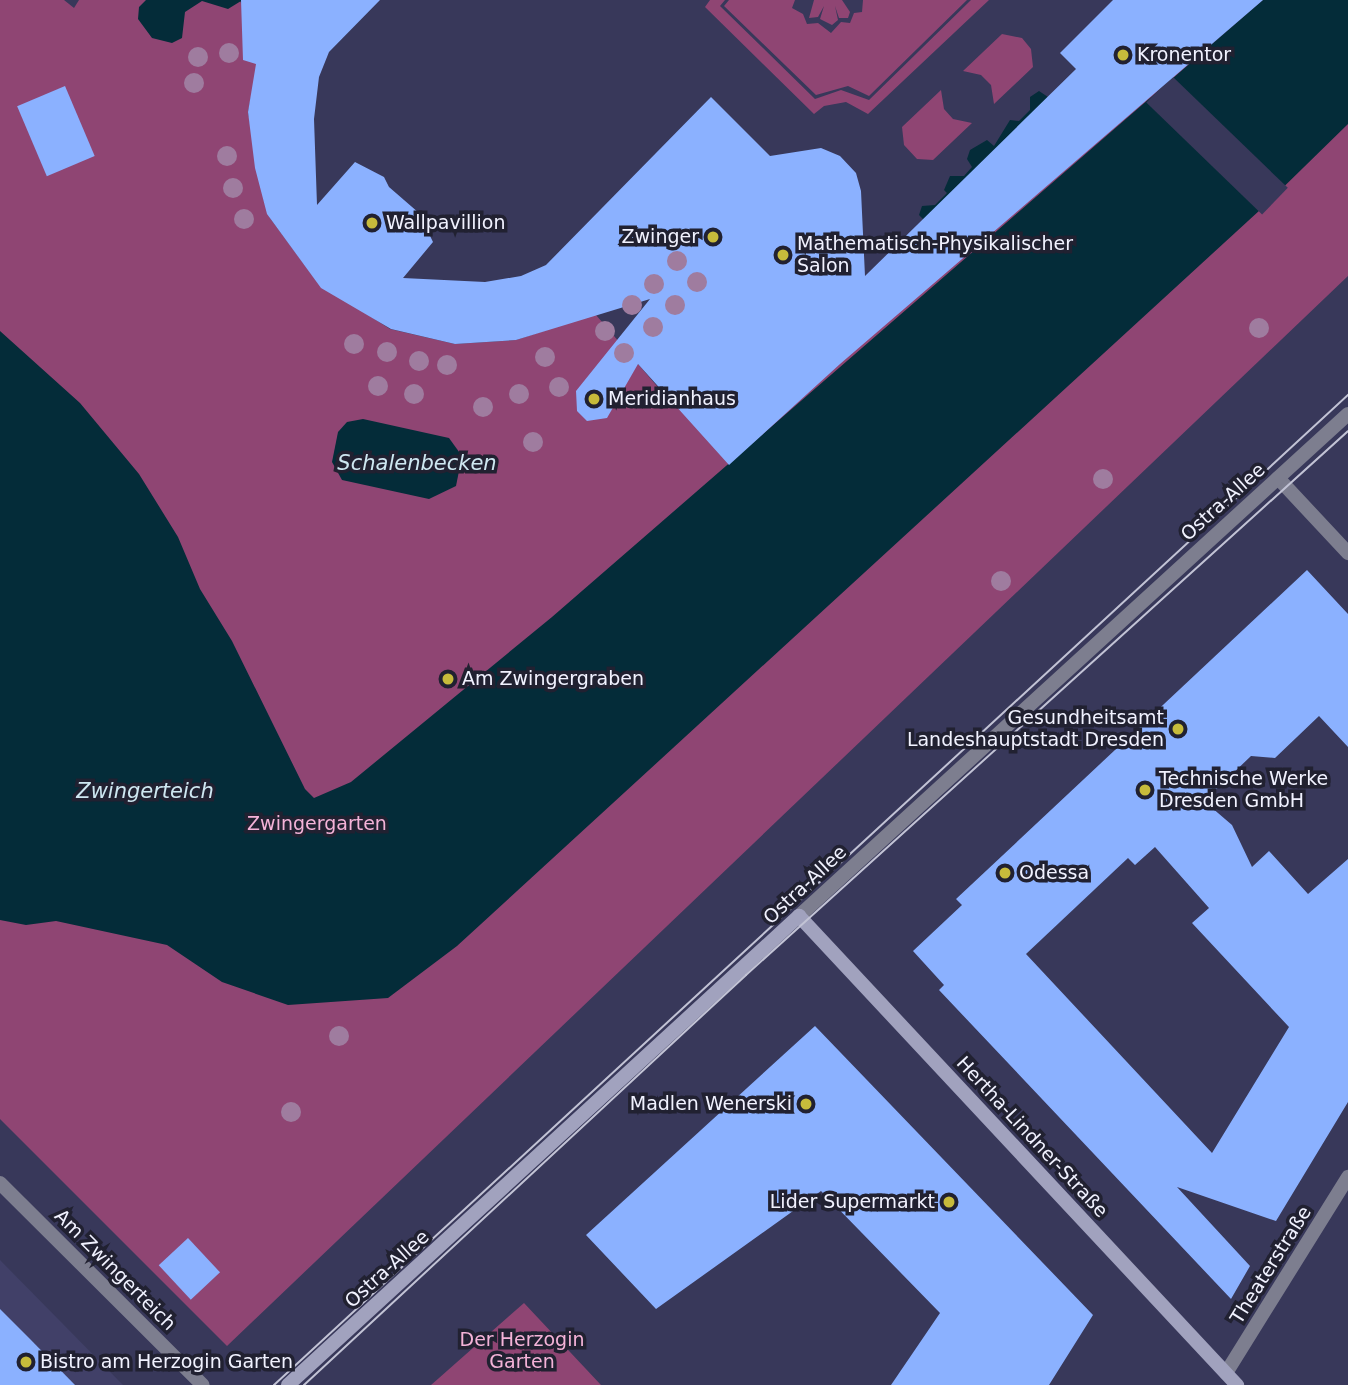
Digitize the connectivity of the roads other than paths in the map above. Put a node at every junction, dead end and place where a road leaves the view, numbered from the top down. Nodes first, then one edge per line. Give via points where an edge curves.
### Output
1 (1348, 414) edge
2 (1278, 478) junction
3 (1348, 554) edge
4 (799, 916) junction
5 (1348, 1177) edge
6 (0, 1183) edge
7 (1226, 1373) junction
8 (203, 1385) edge
9 (288, 1385) edge
10 (1237, 1385) edge

1 - 2 street, Ostra-Allee
2 - 3 street
2 - 4 street, Ostra-Allee
4 - 7 street, Hertha-Lindner-Straße
4 - 9 street, Ostra-Allee
5 - 7 street, Theaterstraße
6 - 8 street, Am Zwingerteich
7 - 10 street, Hertha-Lindner-Straße

